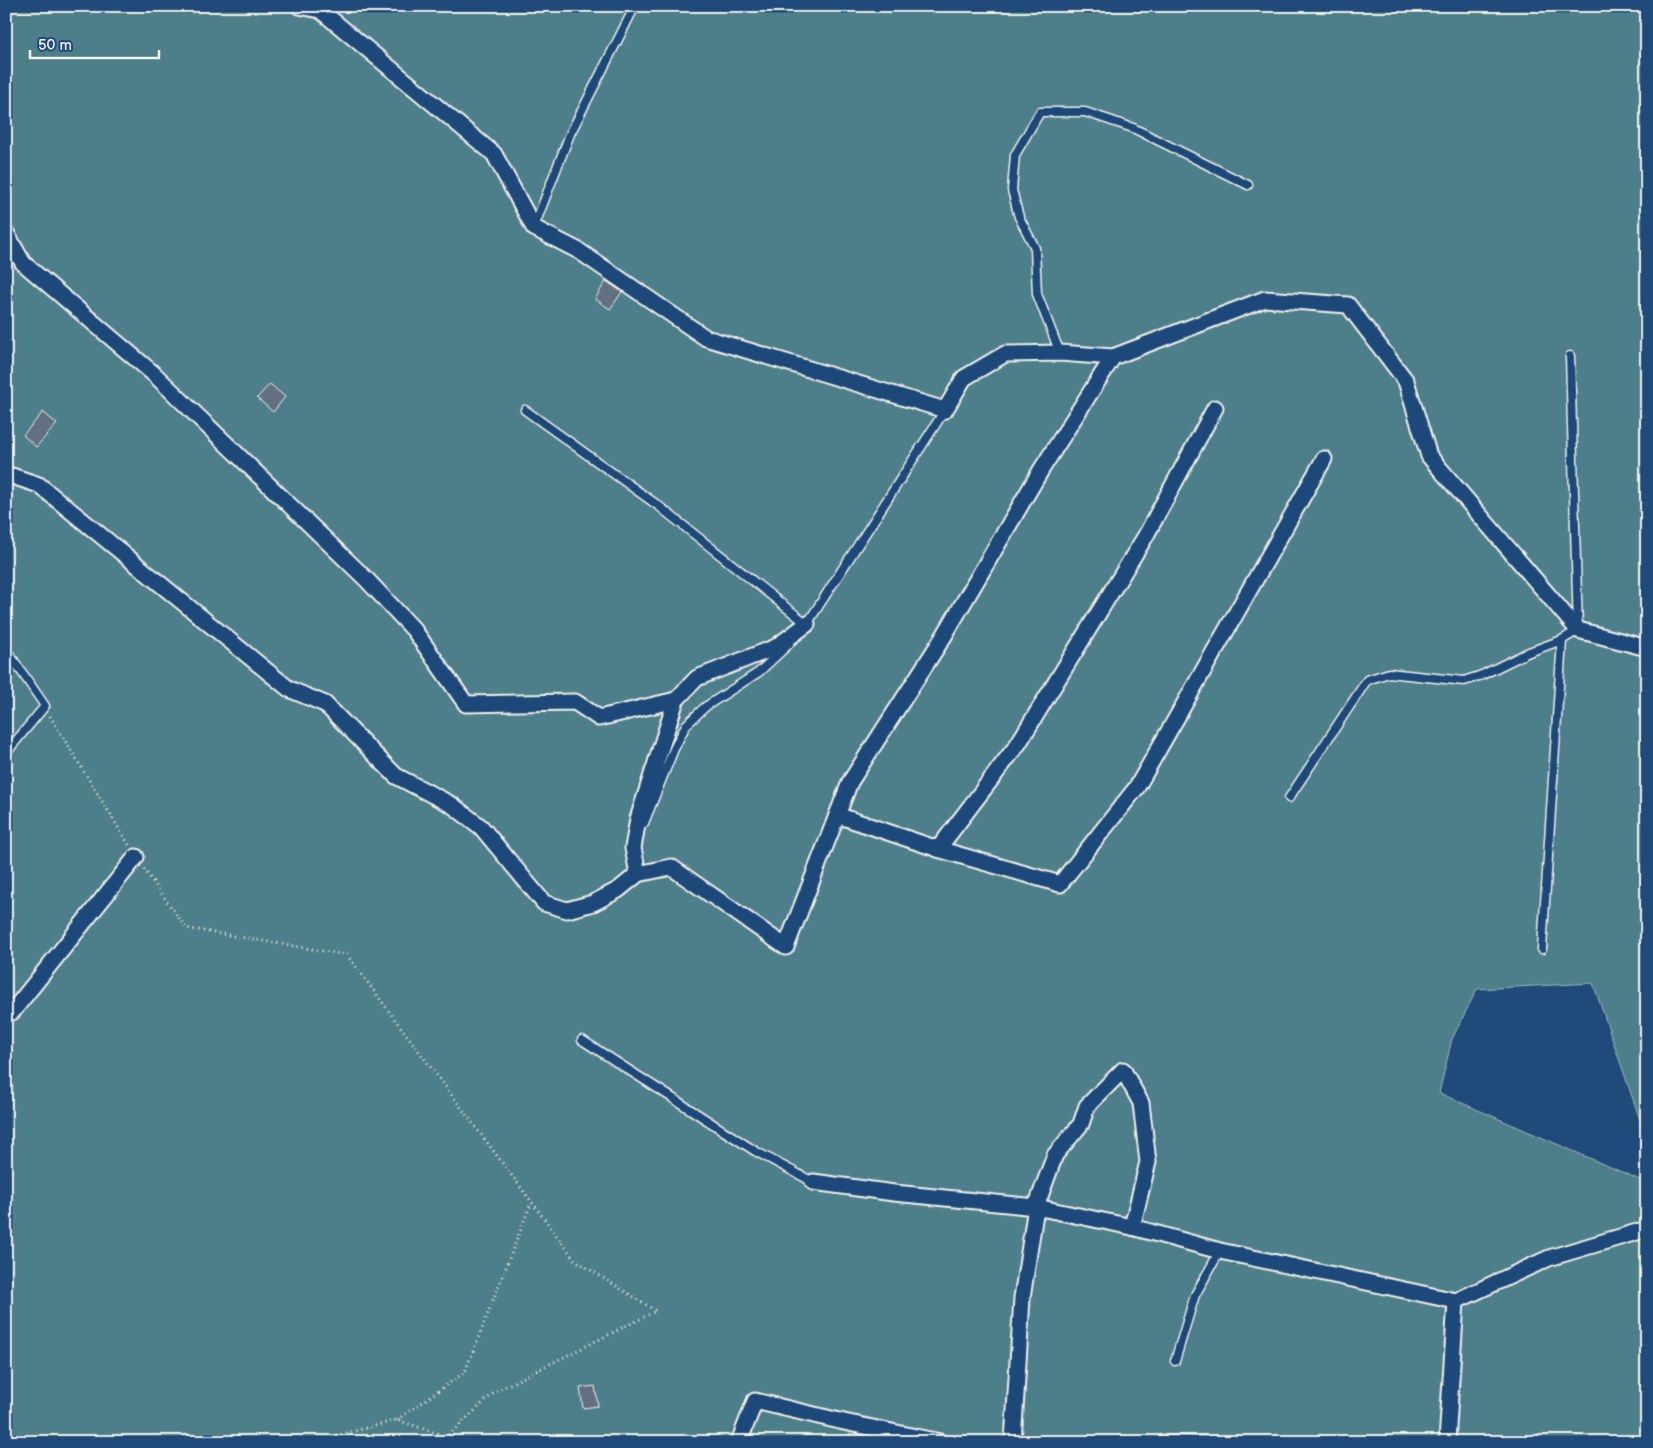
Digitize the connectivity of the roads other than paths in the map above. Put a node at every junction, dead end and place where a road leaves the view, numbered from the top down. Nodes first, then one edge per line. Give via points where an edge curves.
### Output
1 (299, 6) edge
2 (635, 6) edge
3 (1248, 185) dead end
4 (534, 228) junction
5 (6, 233) edge
6 (1060, 353) junction
7 (1570, 356) dead end
8 (1113, 357) junction
9 (1215, 408) dead end
10 (525, 410) dead end
11 (945, 410) junction
12 (1324, 458) dead end
13 (6, 474) edge
14 (807, 624) junction
15 (1578, 630) junction
16 (1562, 640) junction
17 (6, 648) edge
18 (1647, 648) edge
19 (676, 700) junction
20 (6, 753) edge
21 (1289, 798) dead end
22 (837, 815) junction
23 (938, 849) junction
24 (136, 857) road end
25 (638, 874) junction
26 (1542, 949) dead end
27 (6, 1007) edge
28 (582, 1040) dead end
29 (813, 1182) joint
30 (1036, 1207) junction
31 (1132, 1227) junction
32 (1647, 1229) edge
33 (1220, 1251) junction
34 (1456, 1301) junction
35 (1175, 1361) dead end
36 (1164, 1440) dead end
37 (740, 1442) edge
38 (940, 1442) edge
39 (1013, 1442) edge
40 (1238, 1442) edge
41 (1447, 1442) edge

1 - 4 street via 320,10 494,154
2 - 4 lane via 570,134
3 - 6 lane via 1133,128 1086,112 1040,112 1014,155 1012,190 1019,217 1035,248 1037,294
4 - 11 street via 579,251 706,338
5 - 19 street via 23,262 155,375 367,580 414,630 466,704 575,702 599,718
6 - 8 street
6 - 11 street via 1006,354 964,378
7 - 15 lane
8 - 15 street via 1265,299 1348,305 1406,381 1429,456
8 - 22 street via 1041,470 944,636 850,782
9 - 23 street via 1145,537 1018,744
10 - 14 lane via 660,507
11 - 14 lane
12 - 23 street via 1137,787 1060,884
13 - 25 street via 39,484 289,689 325,704 396,776 452,804 481,827 544,903 567,910 593,903 618,890
14 - 19 street via 776,647 697,678
14 - 25 lane via 780,655 686,724 637,846
15 - 16 lane
15 - 18 street
16 - 21 lane via 1464,681 1389,673 1368,680
16 - 26 lane
17 - 20 lane via 44,706
19 - 25 street via 638,819 632,848
22 - 23 street
22 - 25 street via 786,947 671,867
24 - 27 street via 12,1012
28 - 29 lane via 755,1151
29 - 30 street via 894,1194
30 - 31 street
30 - 31 street via 1055,1155 1082,1124 1087,1106 1123,1070 1141,1103 1148,1162
30 - 39 street via 1022,1298
31 - 33 street
32 - 34 street via 1549,1258
33 - 34 street
33 - 35 lane via 1195,1295
34 - 41 street
36 - 40 lane
37 - 38 street via 755,1401

